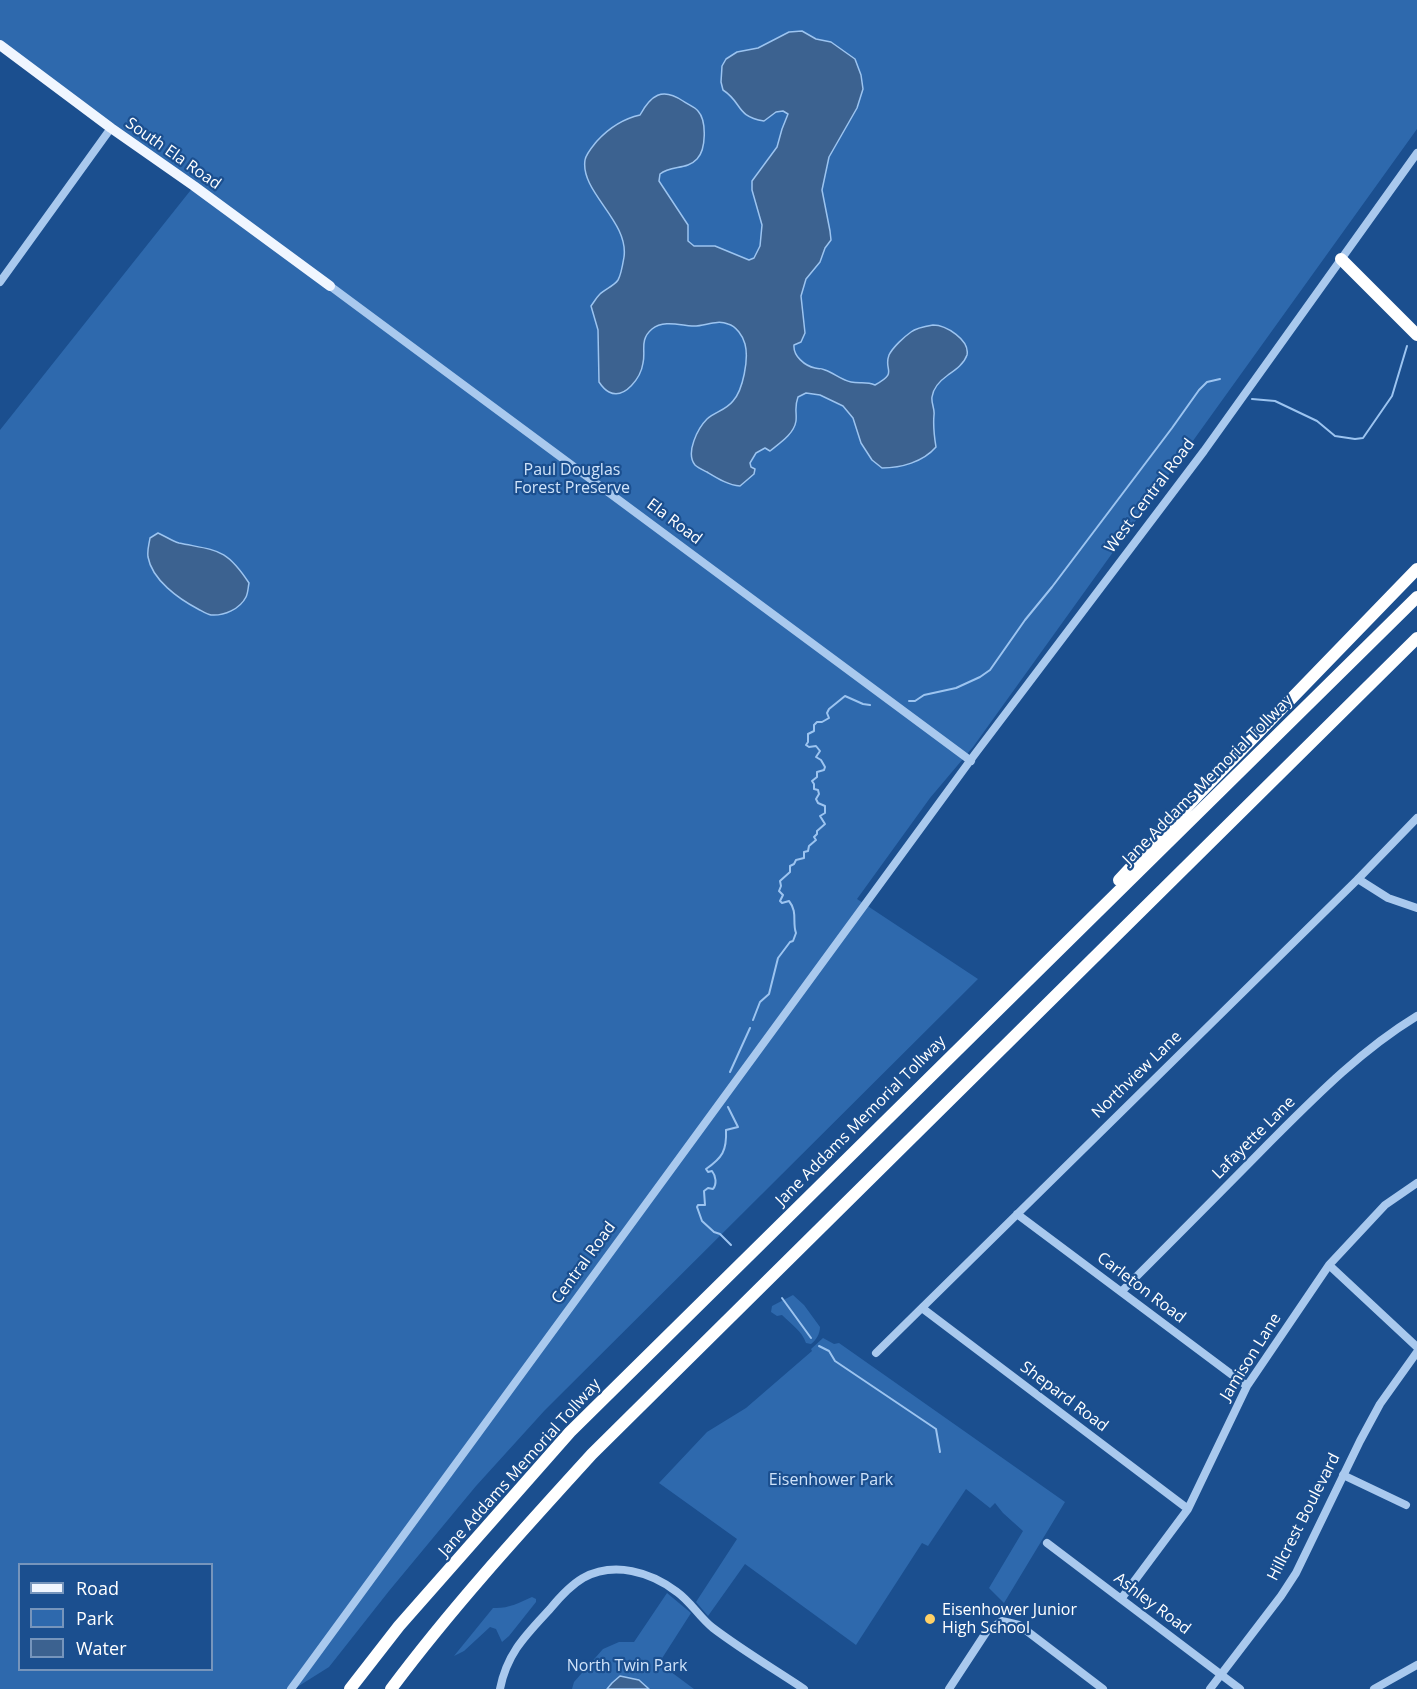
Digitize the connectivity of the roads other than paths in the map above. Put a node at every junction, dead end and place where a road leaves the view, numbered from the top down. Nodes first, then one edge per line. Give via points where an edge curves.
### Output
1 (0, 45) edge
2 (111, 128) junction
3 (1417, 153) edge
4 (1341, 259) junction
5 (0, 282) edge
6 (330, 286) joint
7 (1417, 335) edge
8 (1417, 568) edge
9 (1417, 597) edge
10 (1417, 638) edge
11 (971, 761) junction
12 (1417, 818) edge
13 (902, 854) joint
14 (1358, 879) junction
15 (1417, 908) edge
16 (1041, 968) junction
17 (1417, 1016) edge
18 (1417, 1183) edge
19 (1017, 1214) junction
20 (1329, 1265) junction
21 (1121, 1292) junction
22 (922, 1308) junction
23 (1417, 1347) edge
24 (1417, 1352) edge
25 (876, 1353) dead end
26 (1246, 1386) junction
27 (1343, 1475) junction
28 (1406, 1505) dead end
29 (1188, 1509) junction
30 (1047, 1543) dead end
31 (1121, 1599) junction
32 (1417, 1665) edge
33 (1220, 1675) junction
34 (291, 1689) edge
35 (350, 1689) edge
36 (391, 1689) edge
37 (500, 1689) edge
38 (804, 1689) edge
39 (949, 1689) edge
40 (1103, 1689) edge
41 (1210, 1689) edge
42 (1240, 1689) edge
43 (1374, 1689) edge

1 - 2 main road, South Ela Road
2 - 5 street
2 - 6 main road, South Ela Road
3 - 4 street, West Central Road
4 - 7 highway
4 - 11 street, West Central Road via 1204,451
6 - 11 street, Ela Road
8 - 16 highway via 1199,794
9 - 16 highway, Jane Addams Memorial Tollway
10 - 36 highway via 592,1454 498,1557
11 - 13 street, West Central Road
12 - 14 street, Northview Lane
13 - 34 street, Central Road
14 - 15 street via 1388,898
14 - 19 street, Northview Lane
16 - 35 highway, Jane Addams Memorial Tollway via 570,1432 399,1626
17 - 21 street, Lafayette Lane via 1396,1028 1320,1092
18 - 20 street, Jamison Lane via 1385,1205
19 - 21 street, Carleton Road
19 - 22 street, Northview Lane
20 - 23 street
20 - 26 street, Jamison Lane
21 - 26 street, Carleton Road
22 - 25 street, Northview Lane
22 - 29 street, Shepard Road
24 - 27 street, Hillcrest Boulevard via 1380,1404
26 - 29 street, Jamison Lane
27 - 28 street
27 - 33 street, Hillcrest Boulevard via 1296,1573
29 - 31 street, Jamison Lane
30 - 31 street, Ashley Road
31 - 33 street, Ashley Road
32 - 43 street
33 - 41 street, Hillcrest Boulevard
33 - 42 street, Ashley Road
37 - 38 street via 503,1672 525,1635 582,1578 597,1572 629,1570 645,1574 679,1593 711,1626
39 - 40 street via 987,1631 1002,1621 1019,1625

